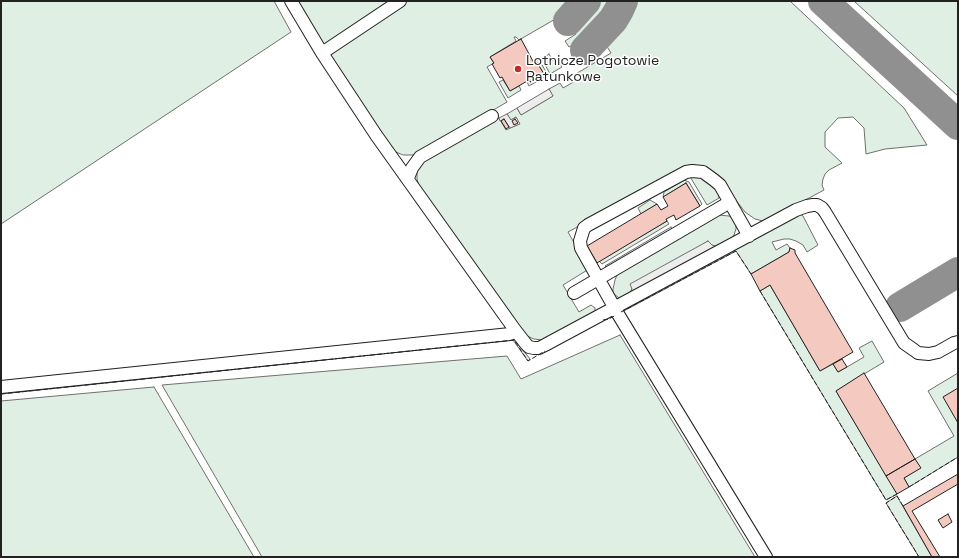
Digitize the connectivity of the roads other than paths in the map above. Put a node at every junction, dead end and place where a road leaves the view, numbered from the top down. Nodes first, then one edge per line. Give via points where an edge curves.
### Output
1 (291, 1) edge
2 (400, 1) edge
3 (322, 53) junction
4 (492, 116) dead end
5 (420, 157) junction
6 (395, 160) junction
7 (408, 178) junction
8 (730, 202) junction
9 (749, 236) junction
10 (598, 279) junction
11 (574, 293) dead end
12 (614, 308) junction
13 (515, 330) junction
14 (958, 342) edge
15 (1, 387) edge
16 (766, 557) edge

1 - 3 lane
2 - 3 lane
3 - 6 lane
4 - 5 lane
5 - 6 lane via 402,163
5 - 7 lane
6 - 7 lane
7 - 13 lane
8 - 9 lane
8 - 10 lane
8 - 10 lane via 714,180 703,172 692,171 588,225 581,234 581,248
9 - 12 lane
9 - 14 lane via 802,208 817,205 825,212 904,343 918,353 928,354
10 - 11 lane
10 - 12 lane
12 - 13 lane via 539,348 529,347
12 - 16 lane
13 - 15 lane via 510,334

